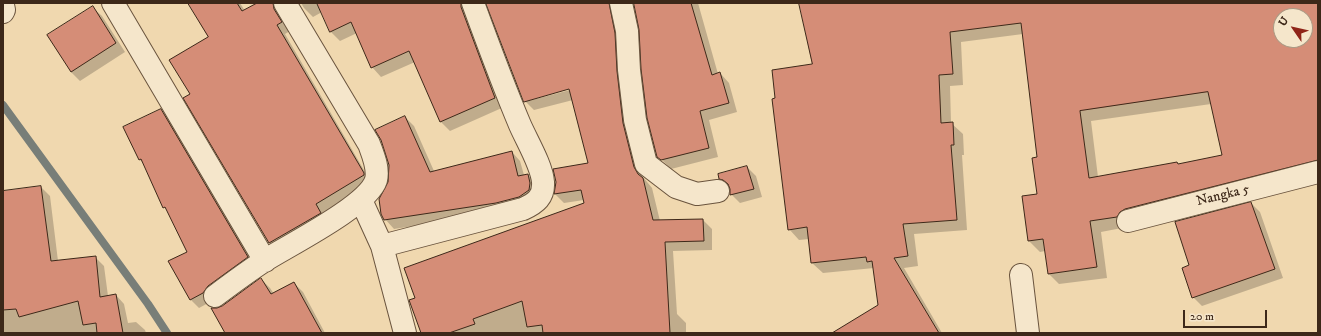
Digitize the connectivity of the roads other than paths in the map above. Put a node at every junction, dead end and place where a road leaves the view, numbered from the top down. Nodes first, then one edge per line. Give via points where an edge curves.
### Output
1 (113, 3) edge
2 (285, 3) edge
3 (472, 3) edge
4 (621, 3) edge
5 (3, 5) edge
6 (3, 12) edge
7 (1318, 172) edge
8 (718, 191) dead end
9 (361, 200) junction
10 (1128, 221) dead end
11 (382, 246) junction
12 (265, 261) junction
13 (1021, 275) dead end
14 (215, 296) dead end
15 (405, 333) edge
16 (1028, 333) edge

1 - 12 street
2 - 9 street via 369,144 375,161 376,179 371,190
3 - 11 street via 520,126 541,172 541,192 535,203 523,209
4 - 8 street via 635,120 646,164 676,187 697,194
5 - 6 street
7 - 10 street, Nangka 5
9 - 11 street
9 - 12 street
11 - 15 street
12 - 14 street
13 - 16 street

